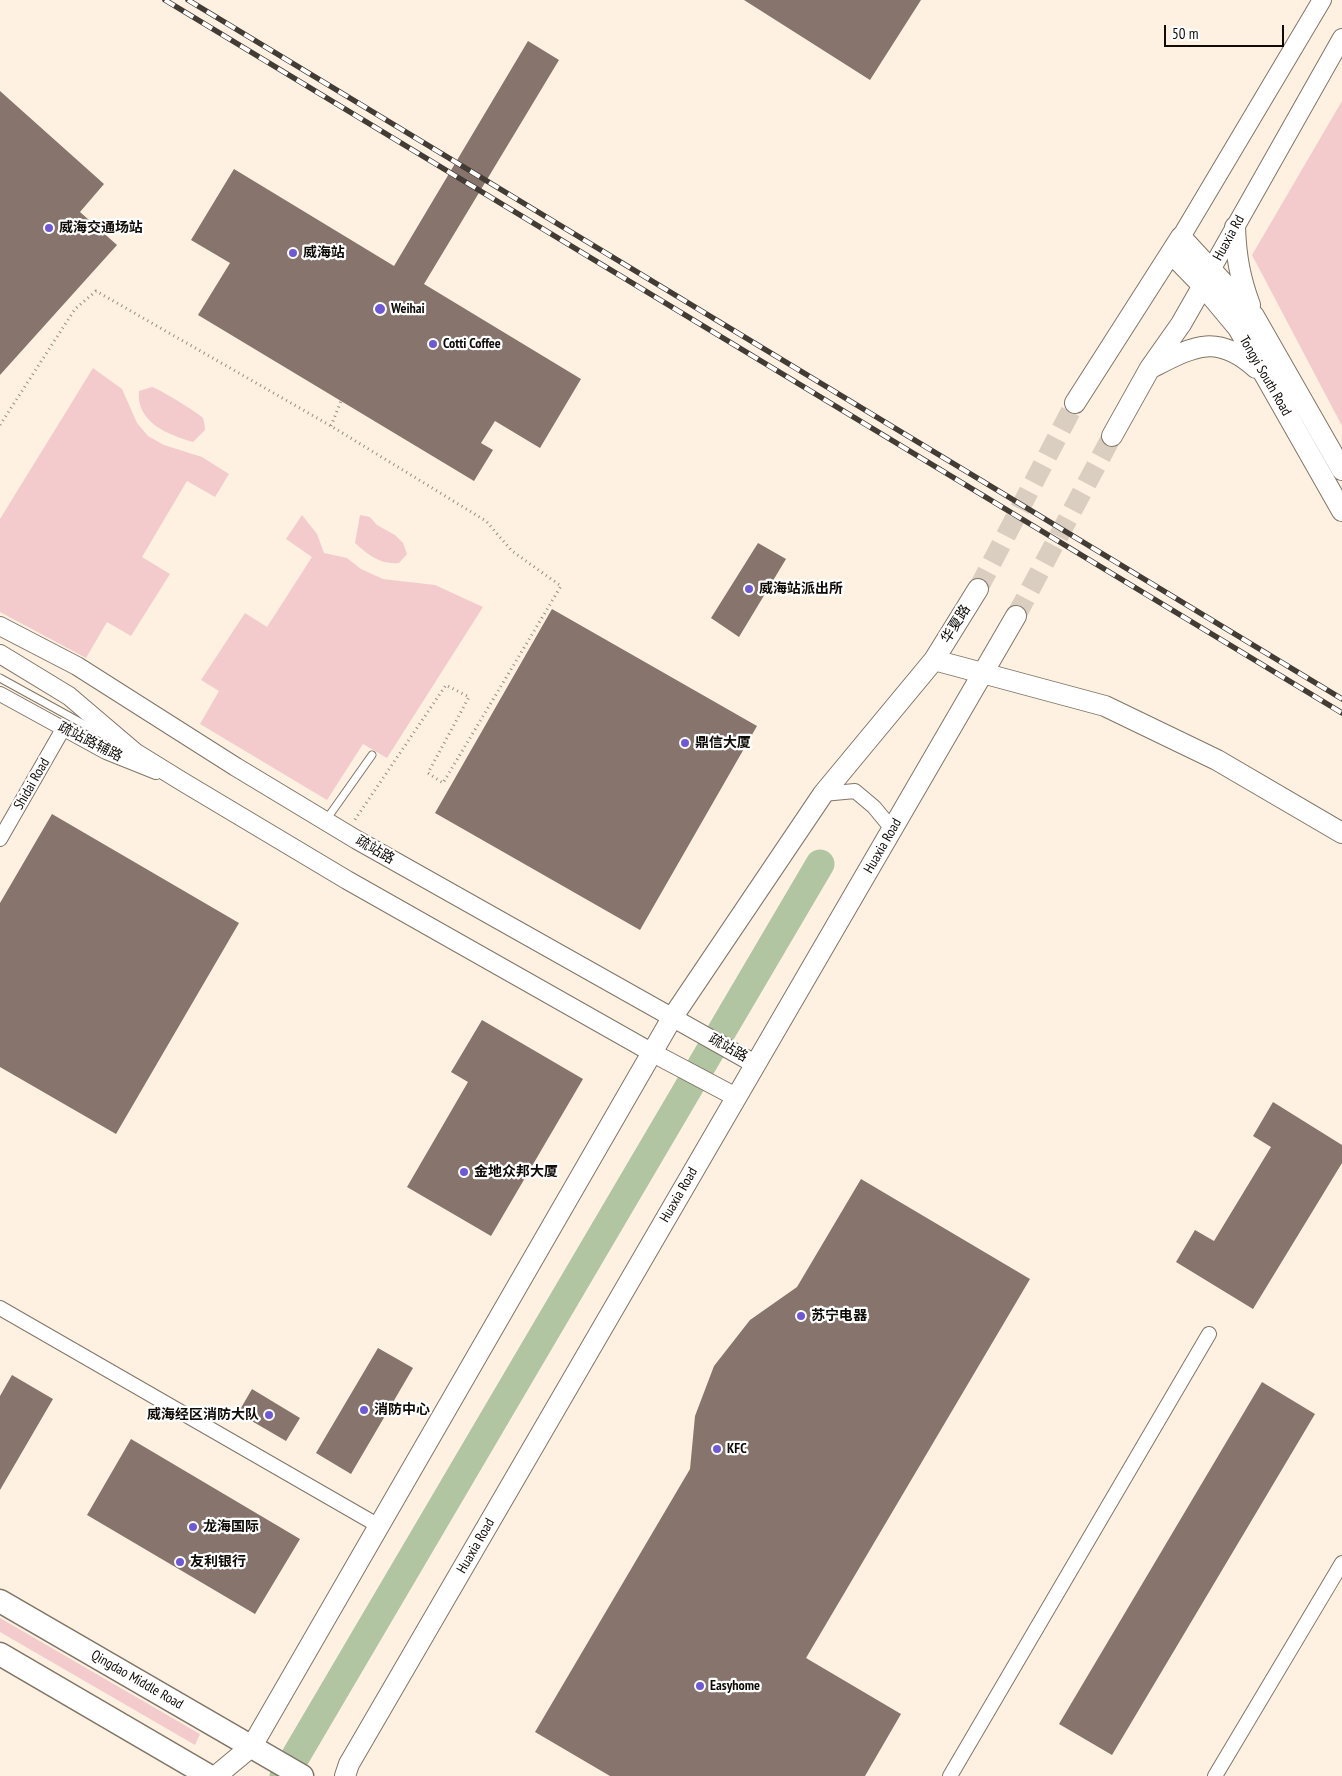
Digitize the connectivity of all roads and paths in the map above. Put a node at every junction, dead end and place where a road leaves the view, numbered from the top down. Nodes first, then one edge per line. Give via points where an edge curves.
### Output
1 (1322, 0) edge
2 (1342, 38) edge
3 (1235, 228) junction
4 (1176, 245) junction
5 (1208, 277) junction
6 (1254, 316) junction
7 (1150, 368) junction
8 (1265, 376) junction
9 (342, 401) dead end
10 (1076, 403) tunnel mouth
11 (0, 424) edge
12 (331, 426) junction
13 (1112, 436) tunnel mouth
14 (1342, 470) edge
15 (1342, 511) edge
16 (978, 588) tunnel mouth
17 (1016, 616) tunnel mouth
18 (0, 626) edge
19 (0, 654) edge
20 (934, 660) junction
21 (982, 672) junction
22 (0, 678) edge
23 (0, 694) edge
24 (63, 729) junction
25 (136, 754) junction
26 (372, 755) dead end
27 (182, 782) junction
28 (824, 794) junction
29 (325, 820) junction
30 (893, 830) junction
31 (346, 833) junction
32 (1342, 833) edge
33 (0, 839) edge
34 (679, 1021) junction
35 (658, 1055) junction
36 (749, 1060) junction
37 (730, 1094) junction
38 (0, 1308) edge
39 (1209, 1334) dead end
40 (379, 1526) junction
41 (1342, 1563) edge
42 (0, 1601) edge
43 (0, 1654) edge
44 (252, 1746) junction
45 (209, 1776) edge
46 (216, 1776) edge
47 (302, 1776) edge
48 (345, 1776) edge
49 (950, 1776) edge
50 (1215, 1776) edge

1 - 4 street
2 - 3 street, Huaxia Rd
3 - 5 street, Huaxia Rd
3 - 6 main road via 1240,280
4 - 5 main road, Tongyi South Road
4 - 10 main road
5 - 6 main road, Tongyi South Road
5 - 7 main road, Huaxia Rd
5 - 8 main road, Tongyi South Road
6 - 14 main road, Tongyi South Road
7 - 8 main road via 1182,352 1218,346 1241,354
7 - 13 main road, Huaxia Rd
8 - 15 main road, Tongyi South Road
9 - 12 path
11 - 12 path via 74,309 96,291
12 - 31 path via 486,520 512,551 561,586 443,783 428,773 469,697 446,685
16 - 20 main road, 华夏路
17 - 21 main road, Huaxia Road
18 - 29 street, 疏站路 via 77,666
19 - 25 street via 69,696
20 - 21 main road
20 - 28 main road
21 - 30 main road, Huaxia Road
21 - 32 main road via 1105,706 1217,760
22 - 25 lane
23 - 24 street, 疏站路辅路
24 - 27 street, 疏站路辅路 via 106,752
24 - 33 street, Shidai Road
25 - 27 street
26 - 29 lane
27 - 35 street via 347,880
28 - 30 street via 854,791 874,807
28 - 34 main road
29 - 31 street, 疏站路
30 - 36 main road, Huaxia Road
31 - 34 street, 疏站路
34 - 35 main road
34 - 36 street, 疏站路
35 - 37 street
35 - 40 main road
36 - 37 main road, Huaxia Road
37 - 48 main road, Huaxia Road
38 - 40 street
39 - 49 street
40 - 44 main road
41 - 50 street
42 - 44 main road, Qingdao Middle Road
43 - 45 main road
44 - 46 main road
44 - 47 main road, Qingdao Middle Road

